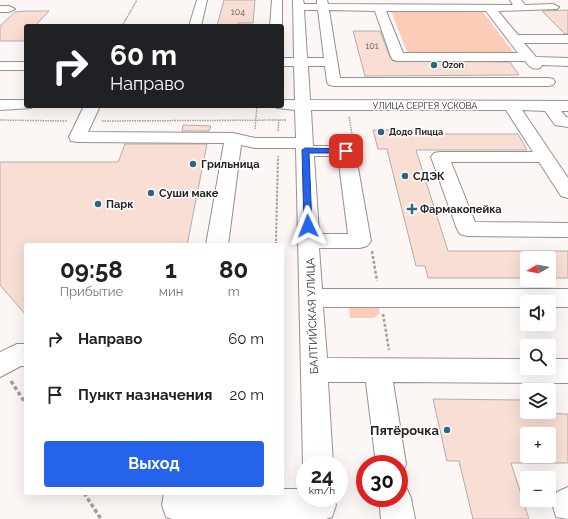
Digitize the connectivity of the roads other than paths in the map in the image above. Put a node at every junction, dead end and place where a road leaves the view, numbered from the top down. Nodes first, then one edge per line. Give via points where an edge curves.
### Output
1 (202, 0) edge
2 (277, 0) edge
3 (298, 4) edge
4 (322, 4) edge
5 (518, 4) edge
6 (379, 7) junction
7 (489, 8) junction
8 (553, 8) dead end
9 (195, 24) edge
10 (276, 24) edge
11 (514, 39) junction
12 (568, 39) edge
13 (530, 59) junction
14 (284, 62) edge
15 (302, 62) junction
16 (331, 62) junction
17 (568, 62) edge
18 (0, 66) edge
19 (24, 66) edge
20 (548, 82) junction
21 (0, 105) edge
22 (24, 105) edge
23 (511, 106) junction
24 (550, 106) junction
25 (567, 106) edge
26 (292, 112) edge
27 (88, 113) edge
28 (568, 122) edge
29 (233, 138) junction
30 (305, 147) junction
31 (546, 157) junction
32 (565, 183) edge
33 (568, 230) edge
34 (309, 241) junction
35 (217, 243) edge
36 (311, 298) junction
37 (568, 298) edge
38 (24, 355) edge
39 (0, 365) edge
40 (314, 370) junction
41 (378, 370) junction
42 (568, 372) edge
43 (318, 455) edge
44 (390, 455) edge
45 (180, 495) edge
46 (296, 507) edge
47 (396, 507) edge
48 (398, 519) edge

1 - 9 street
2 - 10 street
3 - 4 street
3 - 15 street, БАЛТИЙСКАЯ УЛИЦА via 294,42
4 - 6 street
4 - 16 street
5 - 7 street
5 - 8 street
6 - 7 street
6 - 13 street via 398,57
7 - 11 street
11 - 12 street
11 - 13 street
13 - 17 street
13 - 20 street
14 - 15 street
15 - 16 street
15 - 26 street, БАЛТИЙСКАЯ УЛИЦА
16 - 20 street via 334,82
18 - 19 street
20 - 25 street
21 - 22 street
23 - 24 street, УЛИЦА СЕРГЕЯ УСКОВА
23 - 26 street, УЛИЦА СЕРГЕЯ УСКОВА
23 - 31 street
24 - 25 street, УЛИЦА СЕРГЕЯ УСКОВА
24 - 28 street via 562,122
26 - 30 street, БАЛТИЙСКАЯ УЛИЦА
27 - 29 street via 77,137
29 - 30 street via 254,143
29 - 35 street
30 - 34 street, БАЛТИЙСКАЯ УЛИЦА
30 - 34 street via 346,151 360,241
31 - 32 street
31 - 33 street via 440,157 467,229
34 - 36 street, БАЛТИЙСКАЯ УЛИЦА
36 - 37 street
36 - 40 street, БАЛТИЙСКАЯ УЛИЦА
38 - 39 street via 17,355
40 - 41 street
40 - 43 street, БАЛТИЙСКАЯ УЛИЦА
41 - 42 street
41 - 44 street
45 - 46 street via 178,505
47 - 48 street

